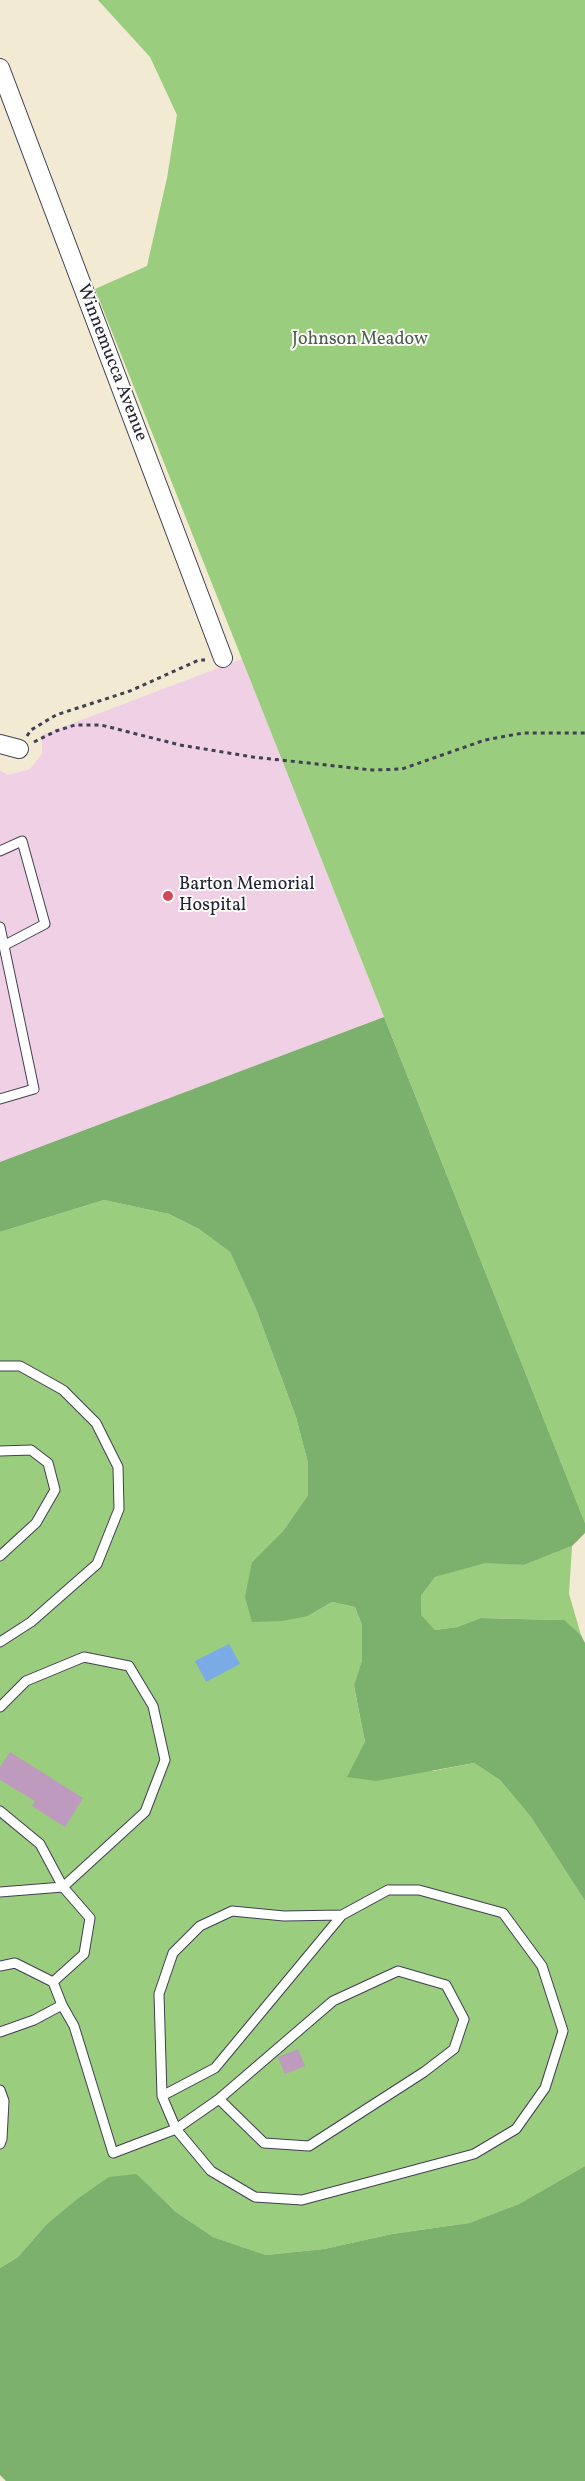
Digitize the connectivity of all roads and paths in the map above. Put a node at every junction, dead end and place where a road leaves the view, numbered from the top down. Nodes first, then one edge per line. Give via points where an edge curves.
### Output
1 (0, 68) edge
2 (223, 658) joint
3 (585, 733) edge
4 (0, 744) edge
5 (19, 749) junction
6 (0, 851) edge
7 (0, 927) edge
8 (4, 945) junction
9 (0, 1100) edge
10 (0, 1366) edge
11 (0, 1451) edge
12 (0, 1556) edge
13 (0, 1642) edge
14 (0, 1707) edge
15 (0, 1811) edge
16 (62, 1887) junction
17 (0, 1892) edge
18 (342, 1915) junction
19 (0, 1966) edge
20 (53, 1982) junction
21 (62, 2005) junction
22 (0, 2032) edge
23 (0, 2090) edge
24 (162, 2096) junction
25 (219, 2098) junction
26 (176, 2129) junction
27 (0, 2144) edge

1 - 2 street, Winnemucca Avenue
2 - 5 path via 199,660 130,691 56,715 31,730
3 - 5 path via 523,733 485,740 402,769 372,770 180,745 101,725 56,731
4 - 5 street
6 - 8 lane via 22,841 45,924
7 - 8 lane
8 - 9 lane via 34,1089
10 - 13 lane via 20,1366 63,1390 96,1423 118,1467 120,1509 97,1564 31,1622
11 - 12 lane via 31,1450 48,1463 55,1490 36,1523
14 - 16 lane via 26,1682 84,1657 129,1666 153,1706 165,1760 146,1812
15 - 16 lane via 40,1844
16 - 17 lane
16 - 20 lane via 90,1918 84,1954
18 - 24 lane via 215,2068
18 - 24 lane via 284,1916 232,1911 200,1926 173,1953 159,1994
18 - 26 lane via 388,1890 419,1890 503,1913 542,1966 564,2031 545,2088 516,2129 474,2154 302,2200 255,2197 211,2171
19 - 20 lane via 15,1963
20 - 21 lane
21 - 22 lane via 34,2020
21 - 26 lane via 74,2026 113,2153
23 - 27 lane via 4,2101
24 - 26 lane
25 - 25 lane via 264,2143 309,2146 454,2049 464,2019 446,1985 398,1971 333,2001
25 - 26 lane

